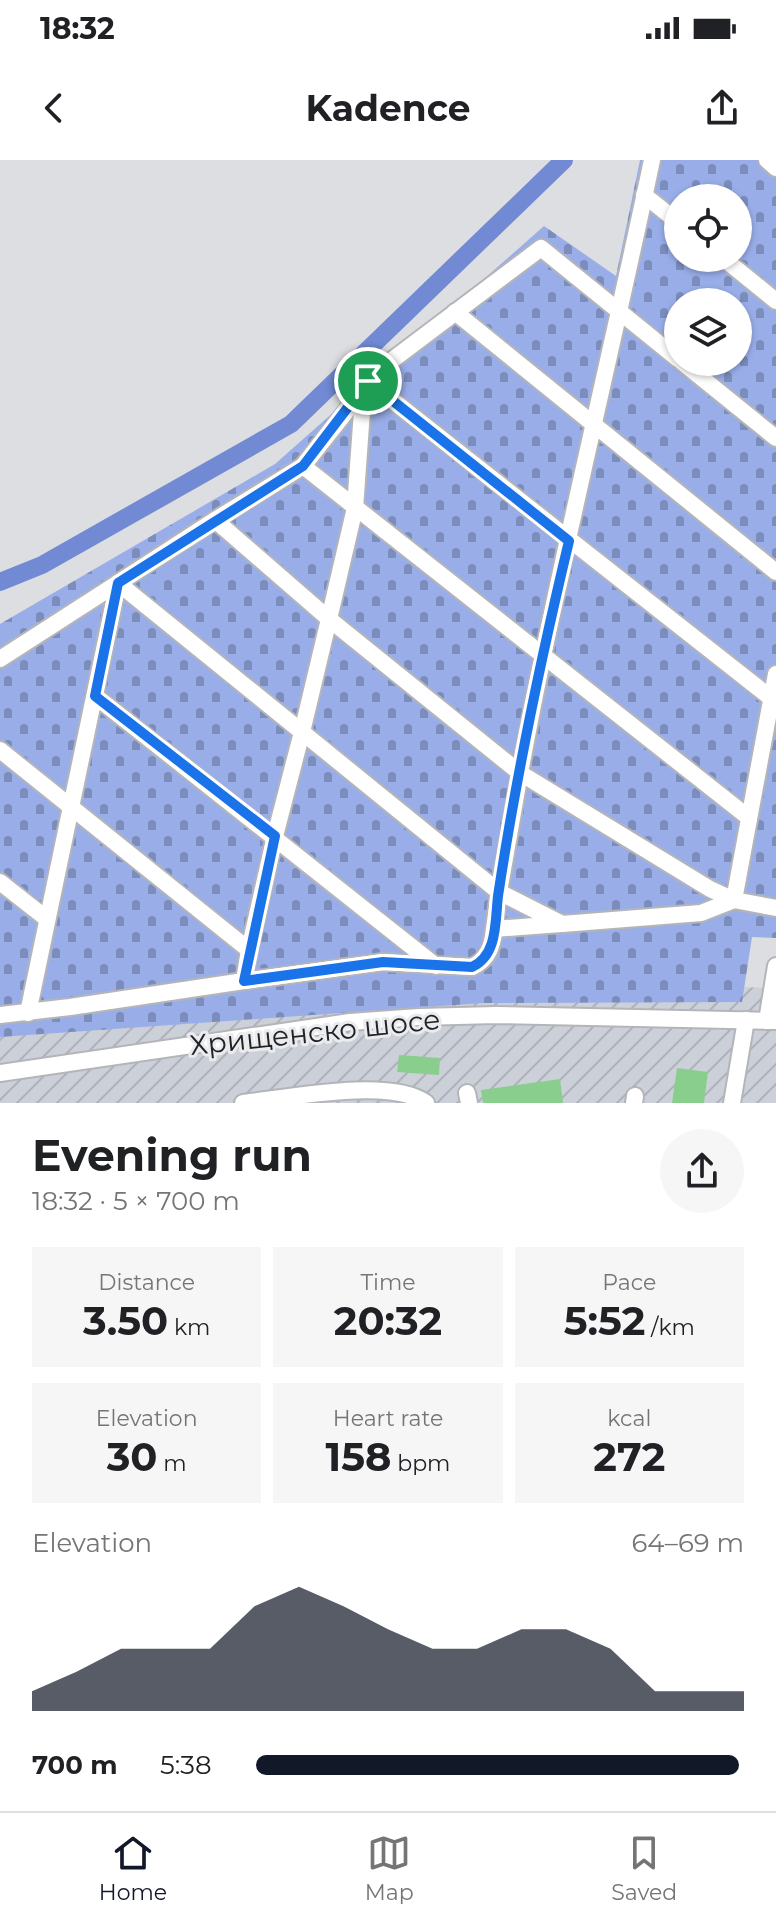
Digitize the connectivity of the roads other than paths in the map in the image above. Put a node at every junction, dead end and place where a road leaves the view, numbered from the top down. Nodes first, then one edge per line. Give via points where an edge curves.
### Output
1 (652, 160) edge
2 (767, 160) edge
3 (776, 168) edge
4 (644, 195) junction
5 (664, 211) edge
6 (740, 272) edge
7 (776, 301) edge
8 (618, 311) junction
9 (455, 312) junction
10 (664, 347) edge
11 (700, 376) edge
12 (368, 381) junction
13 (594, 424) junction
14 (776, 438) edge
15 (303, 466) junction
16 (355, 508) junction
17 (215, 520) junction
18 (569, 541) junction
19 (776, 572) edge
20 (118, 583) junction
21 (329, 619) junction
22 (542, 656) junction
23 (0, 659) edge
24 (776, 674) edge
25 (95, 696) junction
26 (771, 698) junction
27 (302, 732) junction
28 (0, 750) edge
29 (520, 773) junction
30 (71, 807) junction
31 (748, 817) junction
32 (275, 836) junction
33 (0, 882) edge
34 (499, 892) junction
35 (734, 900) junction
36 (776, 908) edge
37 (47, 919) junction
38 (562, 924) junction
39 (494, 929) junction
40 (249, 950) junction
41 (436, 966) junction
42 (776, 966) edge
43 (244, 981) junction
44 (2, 1013) edge
45 (28, 1013) junction
46 (746, 1020) junction
47 (771, 1021) edge
48 (0, 1073) edge
49 (243, 1103) edge
50 (426, 1103) edge
51 (732, 1103) edge

1 - 4 street
2 - 3 street
4 - 5 street
4 - 8 street
6 - 7 street
8 - 9 street via 541,248
8 - 10 street
8 - 13 street
9 - 12 street
9 - 13 street
11 - 14 street
12 - 15 street
12 - 16 street
12 - 18 street
13 - 18 street
13 - 19 street
15 - 16 street
15 - 17 street
16 - 21 street
16 - 22 street
17 - 20 street
17 - 21 street
18 - 22 street
18 - 26 street
20 - 23 street
20 - 25 street
20 - 27 street
21 - 27 street
21 - 29 street
22 - 29 street
22 - 31 street
24 - 26 street
25 - 30 street
25 - 32 street
26 - 31 street
27 - 32 street
27 - 34 street
28 - 30 street
29 - 34 street
29 - 35 street
30 - 37 street
30 - 40 street
31 - 35 street
32 - 40 street
32 - 41 street
33 - 37 street
34 - 38 street
34 - 39 street
35 - 36 street
35 - 38 street via 701,913
37 - 45 street
38 - 39 street
39 - 41 street via 482,963
40 - 43 street
41 - 43 street via 383,962
42 - 47 street
43 - 45 street
44 - 45 street
46 - 47 street, Хрищенско шосе
46 - 48 street, Хрищенско шосе via 419,1017
46 - 51 street
49 - 50 street via 382,1090 415,1095

